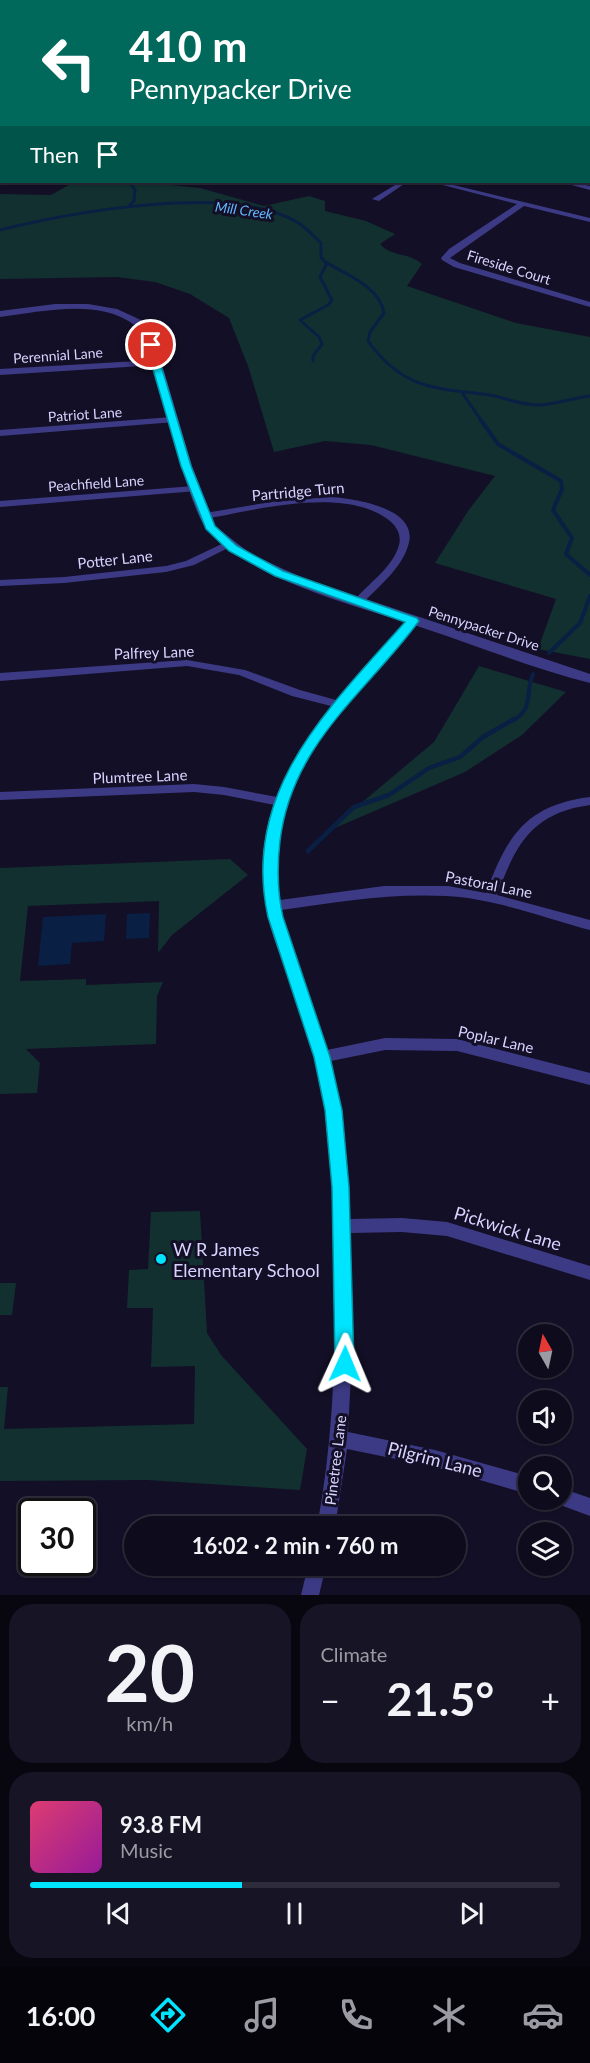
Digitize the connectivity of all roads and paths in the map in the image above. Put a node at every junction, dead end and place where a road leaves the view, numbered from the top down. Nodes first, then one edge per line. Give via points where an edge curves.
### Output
1 (402, 183) edge
2 (439, 183) edge
3 (466, 183) edge
4 (568, 183) edge
5 (459, 187) junction
6 (590, 188) edge
7 (376, 199) dead end
8 (524, 202) junction
9 (590, 220) edge
10 (590, 305) edge
11 (0, 314) edge
12 (155, 363) junction
13 (0, 372) edge
14 (172, 420) junction
15 (0, 434) edge
16 (194, 489) junction
17 (0, 504) edge
18 (205, 516) junction
19 (228, 544) junction
20 (0, 583) edge
21 (358, 602) junction
22 (413, 621) junction
23 (0, 677) edge
24 (590, 679) edge
25 (340, 705) junction
26 (0, 796) edge
27 (590, 801) edge
28 (280, 802) junction
29 (490, 898) junction
30 (273, 906) junction
31 (590, 925) edge
32 (322, 1057) junction
33 (590, 1079) edge
34 (342, 1226) junction
35 (590, 1273) edge
36 (340, 1439) junction
37 (518, 1482) edge
38 (572, 1501) edge
39 (590, 1507) edge
40 (328, 1516) edge
41 (315, 1576) edge
42 (310, 1595) edge

1 - 7 street
2 - 5 street
3 - 5 street
4 - 6 street
5 - 8 street
8 - 9 street
8 - 10 street, Fireside Court via 445,258
11 - 12 street, Pennypacker Drive via 71,306 117,312 139,322
12 - 13 street, Perennial Lane
12 - 14 street, Pennypacker Drive
14 - 15 street, Patriot Lane
14 - 16 street, Pennypacker Drive
16 - 17 street, Peachfield Lane
16 - 18 street, Pennypacker Drive
18 - 19 street, Pennypacker Drive via 210,527
18 - 21 street, Partridge Turn via 327,500 357,501 383,510 400,524 405,542 396,559
19 - 20 street, Potter Lane via 173,567
19 - 21 street, Pennypacker Drive via 279,574
21 - 22 street, Pennypacker Drive
22 - 24 street, Pennypacker Drive
22 - 25 street, Pinetree Lane
23 - 25 street, Palfrey Lane via 187,663 241,672
25 - 28 street, Pinetree Lane via 297,762
26 - 28 street, Plumtree Lane via 194,788
27 - 29 street via 551,810 528,827 510,848
28 - 30 street, Pinetree Lane via 270,870
29 - 30 street, Pastoral Lane via 405,889
29 - 31 street, Pastoral Lane
30 - 32 street, Pinetree Lane
32 - 33 street, Poplar Lane via 385,1044 457,1045
32 - 34 street, Pinetree Lane via 334,1110
34 - 35 street, Pickwick Lane via 447,1229
34 - 36 street, Pinetree Lane via 345,1334
36 - 37 street, Pilgrim Lane via 443,1458
36 - 40 street, Pinetree Lane
38 - 39 street
41 - 42 street

